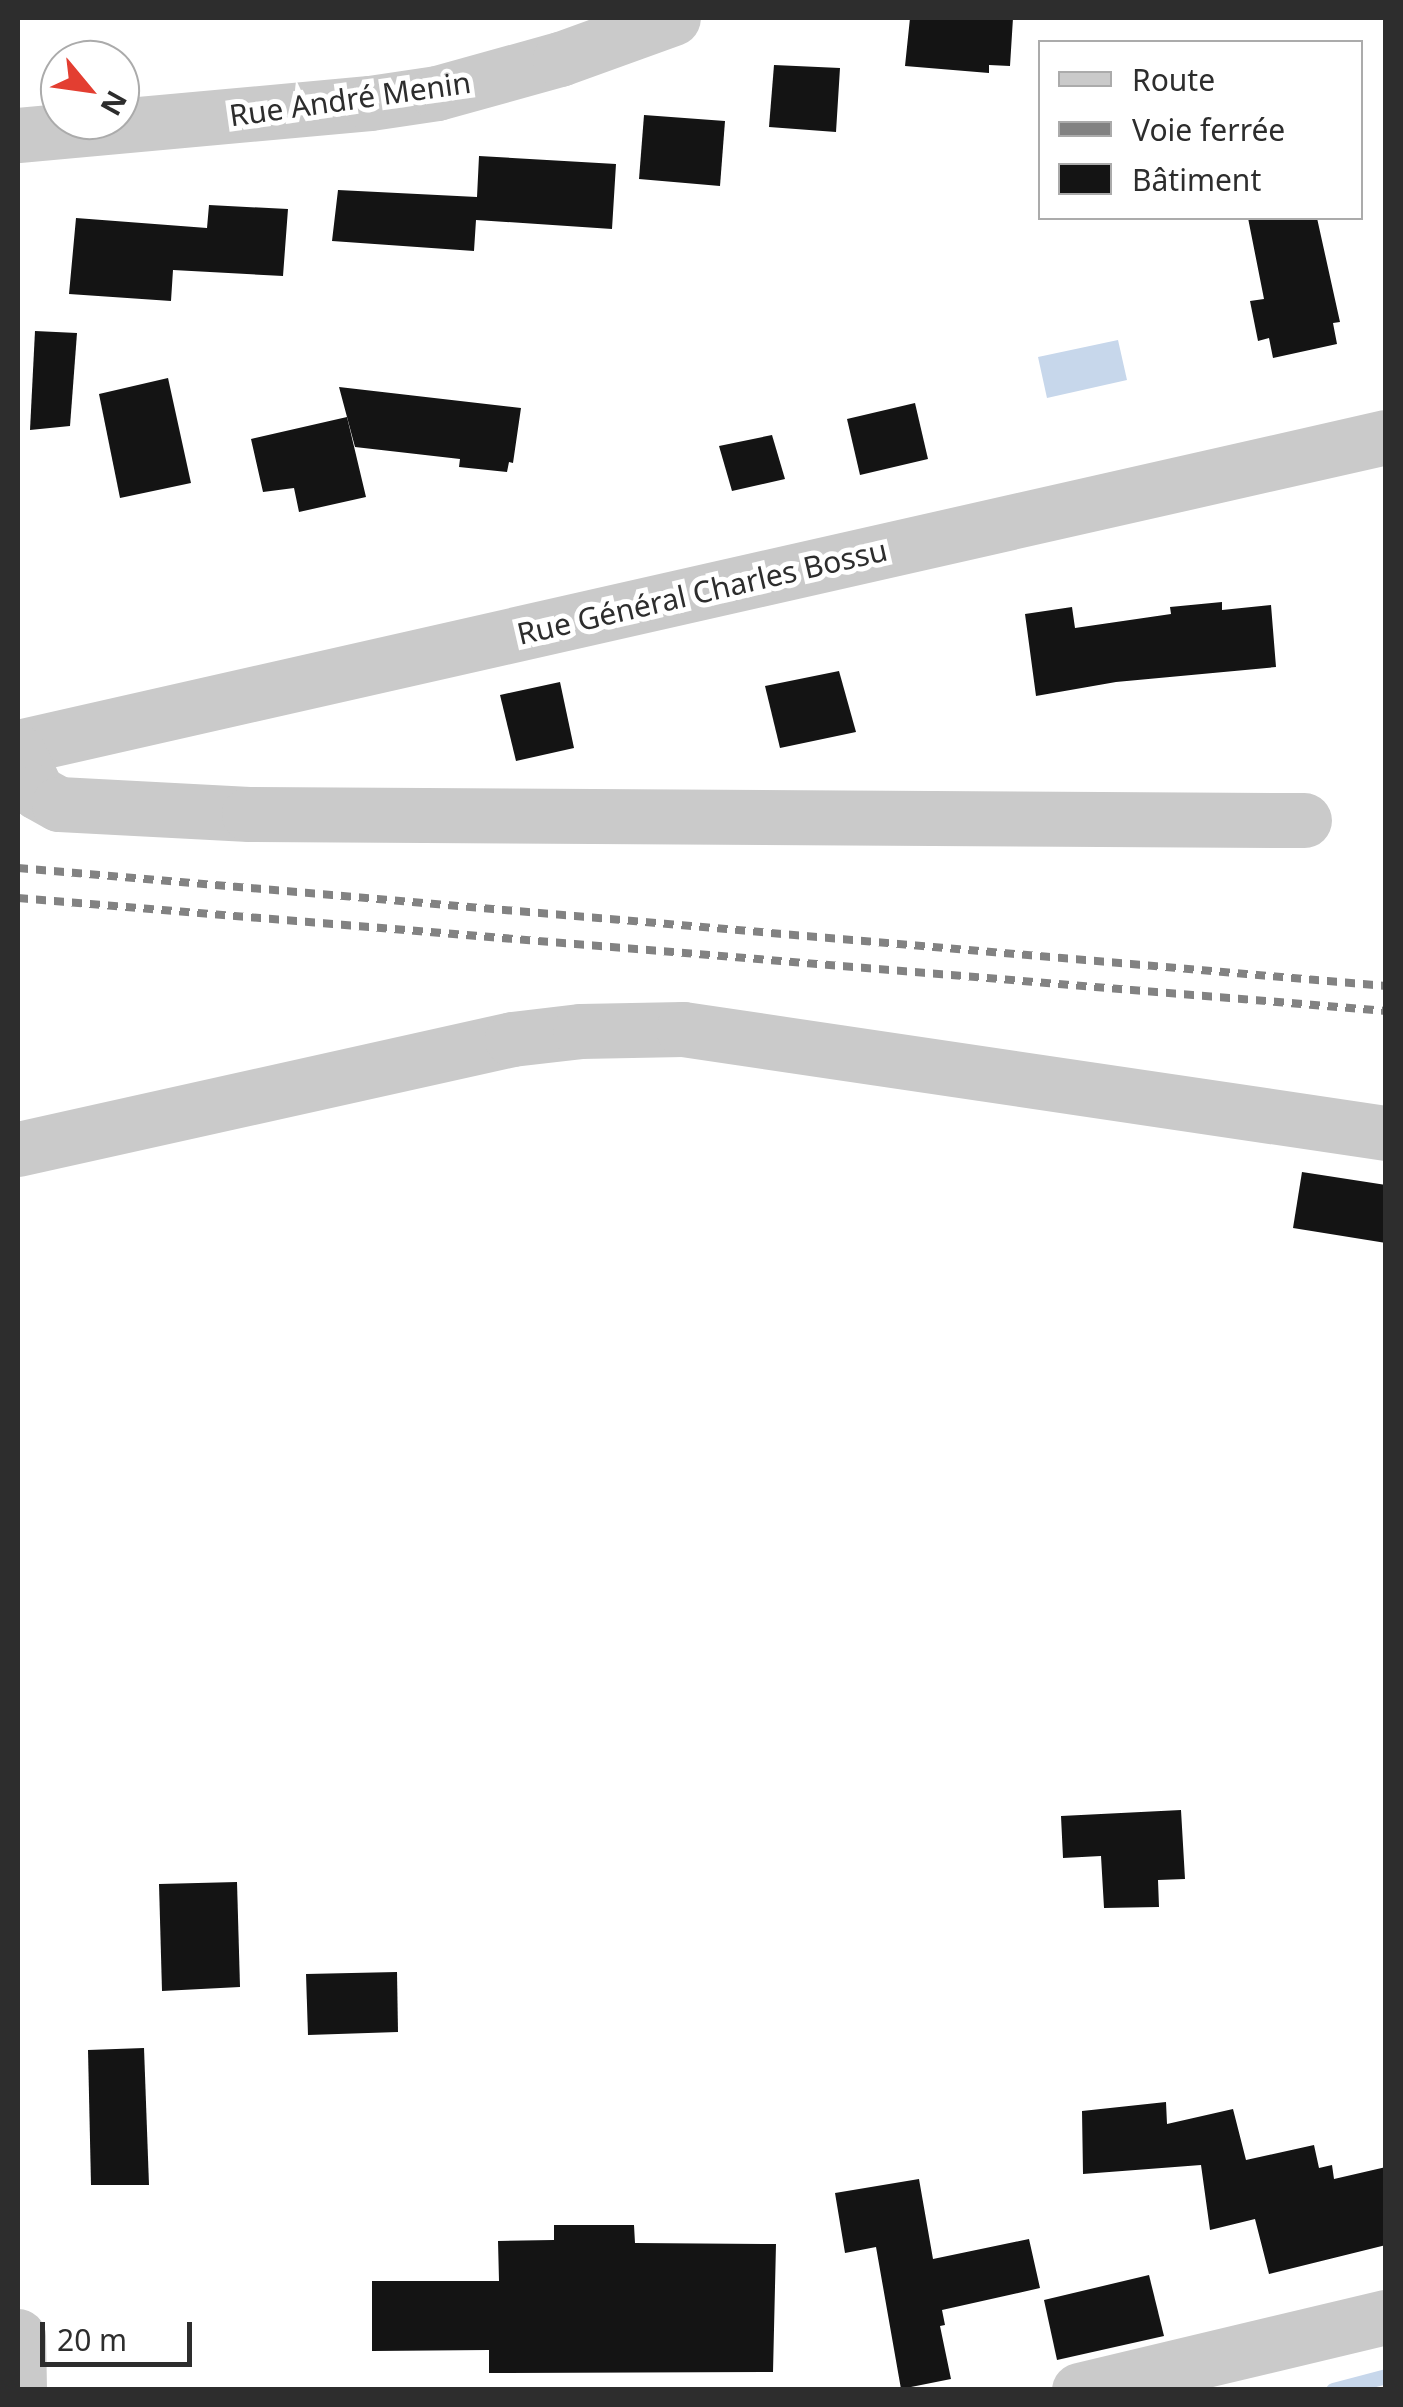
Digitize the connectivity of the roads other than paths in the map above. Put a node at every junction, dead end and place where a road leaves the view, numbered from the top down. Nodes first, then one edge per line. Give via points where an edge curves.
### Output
1 (673, 18) edge
2 (18, 136) edge
3 (1386, 438) edge
4 (18, 750) edge
5 (1304, 820) dead end
6 (1386, 1133) edge
7 (18, 1149) edge
8 (1386, 2317) edge
9 (18, 2336) edge
10 (19, 2390) edge
11 (1079, 2390) edge

1 - 2 street, Rue André Menin via 560,60 438,92
3 - 4 street, Rue Général Charles Bossu
4 - 5 street via 37,792 59,804 249,814
6 - 7 street via 683,1029 512,1039
8 - 11 street
9 - 10 street

